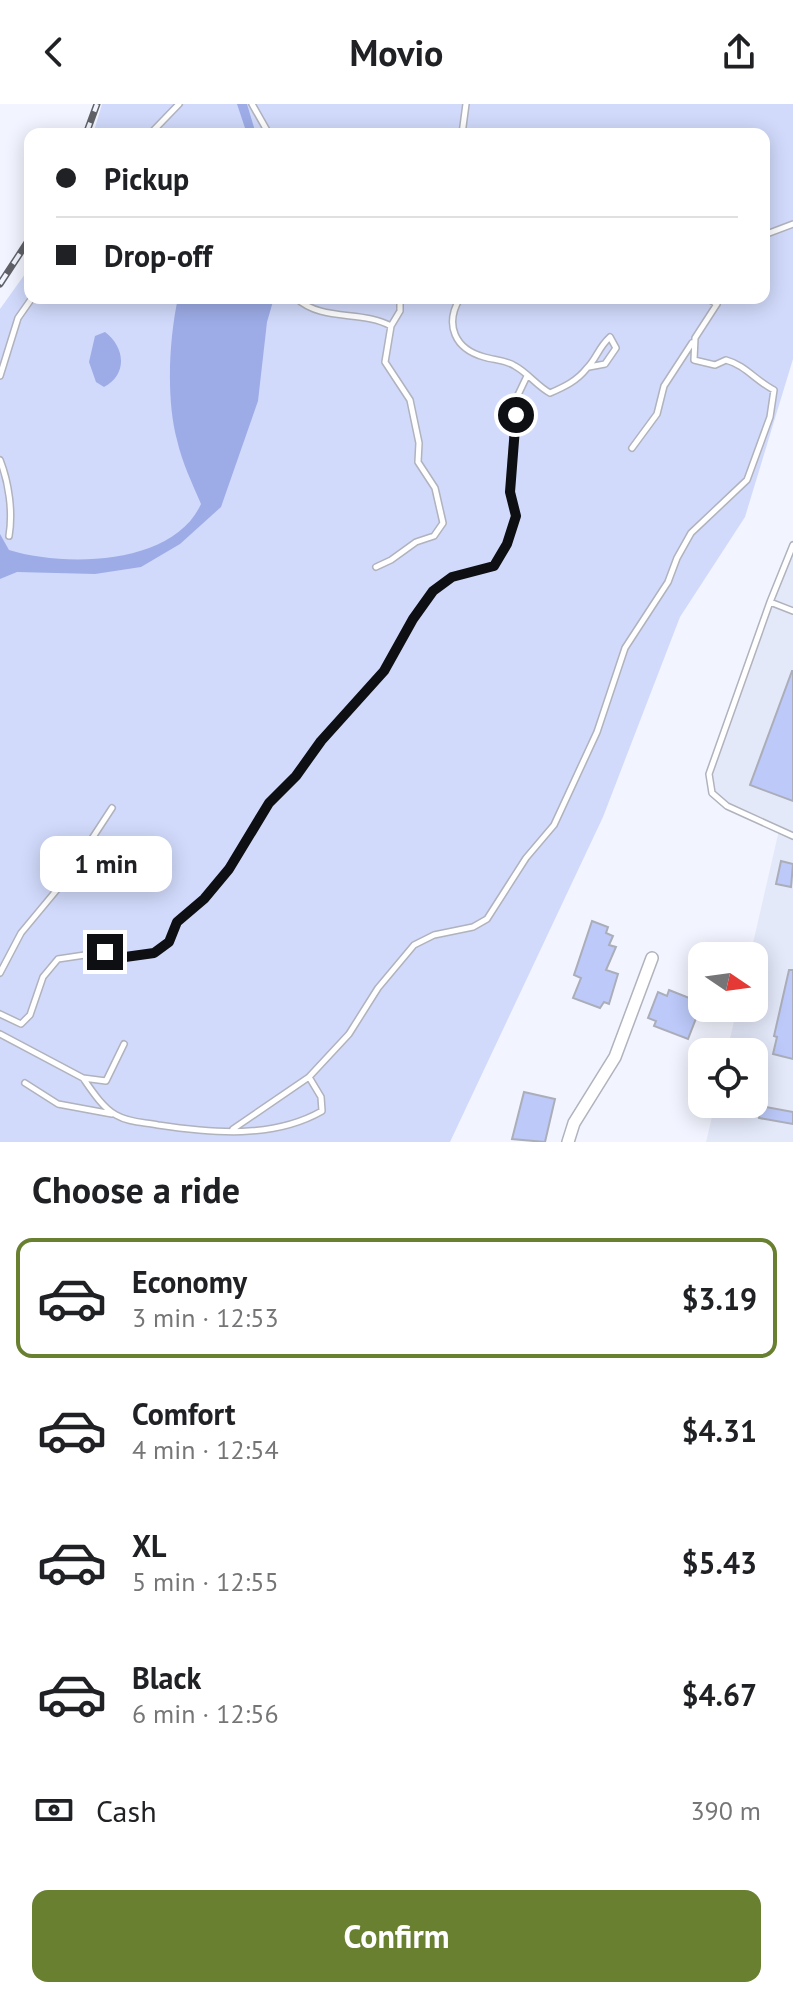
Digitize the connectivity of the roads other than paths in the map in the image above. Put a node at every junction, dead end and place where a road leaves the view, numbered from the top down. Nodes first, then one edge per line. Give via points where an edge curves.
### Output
1 (179, 104) edge
2 (252, 104) edge
3 (466, 104) edge
4 (156, 128) edge
5 (266, 128) edge
6 (463, 128) edge
7 (793, 224) edge
8 (770, 233) edge
9 (28, 304) edge
10 (307, 304) edge
11 (400, 304) edge
12 (457, 304) edge
13 (717, 304) edge
14 (391, 326) junction
15 (695, 338) junction
16 (589, 367) junction
17 (0, 376) edge
18 (527, 376) junction
19 (632, 448) dead end
20 (0, 460) edge
21 (9, 536) dead end
22 (793, 545) edge
23 (376, 567) dead end
24 (770, 602) junction
25 (793, 611) edge
26 (112, 808) dead end
27 (793, 836) edge
28 (652, 958) dead end
29 (0, 973) edge
30 (0, 1014) edge
31 (0, 1034) edge
32 (124, 1044) dead end
33 (309, 1077) junction
34 (83, 1078) junction
35 (25, 1083) dead end
36 (114, 1114) junction
37 (225, 1132) junction
38 (568, 1142) edge

1 - 4 lane
2 - 5 lane
3 - 6 lane
7 - 8 lane
9 - 17 lane via 18,318
10 - 14 lane via 321,312
11 - 14 lane
12 - 18 lane via 452,329 461,347 514,365
13 - 15 lane
14 - 23 lane via 385,362 410,400 418,462 435,488 443,523 434,536
15 - 19 lane via 664,386 657,414
15 - 33 lane via 694,360 740,364 774,390 747,480 691,533 668,582 625,648 597,732 554,825 487,919 414,945 349,1034
16 - 16 lane via 605,364 616,348 610,337
16 - 18 lane via 568,386 550,393
18 - 30 lane via 517,397 511,469 516,516 494,566 452,577 433,591 384,671 269,803 229,869 177,922 169,942 154,953 118,958 105,952 58,959 43,977 30,1015 21,1024
20 - 21 lane via 12,518
22 - 24 lane
24 - 25 lane
24 - 27 lane via 709,774 712,793 727,806
26 - 29 lane via 65,880 21,933
28 - 38 street via 615,1057
31 - 34 lane
32 - 34 lane via 106,1081
33 - 37 lane
33 - 37 lane via 321,1097 322,1111 287,1125
34 - 36 lane
35 - 36 lane via 58,1104
36 - 37 lane via 144,1124

